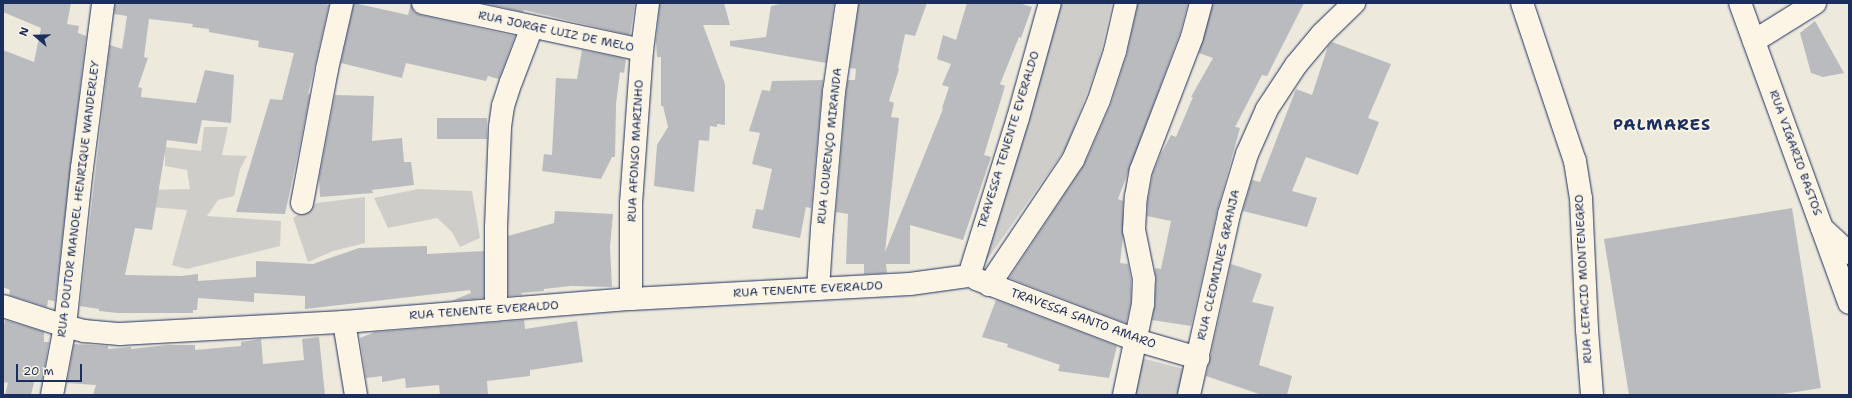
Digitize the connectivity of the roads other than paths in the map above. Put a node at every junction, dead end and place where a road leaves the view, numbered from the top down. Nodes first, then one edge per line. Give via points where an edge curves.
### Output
1 (103, 3) edge
2 (342, 3) edge
3 (423, 3) edge
4 (648, 3) edge
5 (847, 3) edge
6 (1050, 3) edge
7 (1126, 3) edge
8 (1202, 3) edge
9 (1522, 3) edge
10 (1740, 3) edge
11 (1815, 3) edge
12 (1353, 4) edge
13 (532, 27) junction
14 (1754, 41) junction
15 (642, 50) junction
16 (302, 203) dead end
17 (1822, 228) junction
18 (1849, 253) edge
19 (969, 276) junction
20 (989, 285) junction
21 (818, 289) junction
22 (631, 299) junction
23 (1849, 303) edge
24 (3, 306) edge
25 (496, 309) junction
26 (344, 322) junction
27 (66, 326) junction
28 (1136, 340) junction
29 (1198, 358) junction
30 (52, 395) edge
31 (356, 395) edge
32 (1124, 395) edge
33 (1189, 395) edge
34 (1592, 395) edge

1 - 27 street, RUA DOUTOR MANOEL HENRIQUE WANDERLEY via 82,168
2 - 16 street
3 - 13 street, RUA JORGE LUIZ DE MELO
4 - 15 street, RUA AFONSO MARINHO
5 - 21 street, RUA LOURENÇO MIRANDA via 834,92
6 - 19 street, TRAVESSA TENENTE EVERALDO via 1018,118
7 - 20 street via 1115,51 1099,100 1073,160
8 - 28 street via 1192,37 1141,170 1134,230 1144,279 1143,304
9 - 34 street, RUA LETACIO MONTENEGRO via 1575,161 1581,198 1586,330
10 - 14 street, RUA VIGARIO BASTOS
11 - 14 street
12 - 29 street, RUA CLEOMINES GRANJA via 1300,60 1267,109 1247,154 1229,214
13 - 15 street, RUA JORGE LUIZ DE MELO
13 - 25 street via 503,106 500,127
14 - 17 street, RUA VIGARIO BASTOS
15 - 22 street, RUA AFONSO MARINHO via 631,203
17 - 18 street
17 - 23 street, RUA VIGARIO BASTOS
19 - 20 street, TRAVESSA SANTO AMARO
19 - 21 street, RUA TENENTE EVERALDO via 910,284
20 - 28 street, TRAVESSA SANTO AMARO
21 - 22 street, RUA TENENTE EVERALDO
22 - 25 street, RUA TENENTE EVERALDO
24 - 27 street, RUA TENENTE EVERALDO
25 - 26 street, RUA TENENTE EVERALDO
26 - 27 street, RUA TENENTE EVERALDO via 120,334 84,331
26 - 31 street
27 - 30 street, RUA DOUTOR MANOEL HENRIQUE WANDERLEY
28 - 29 street, TRAVESSA SANTO AMARO
28 - 32 street
29 - 33 street, RUA CLEOMINES GRANJA

